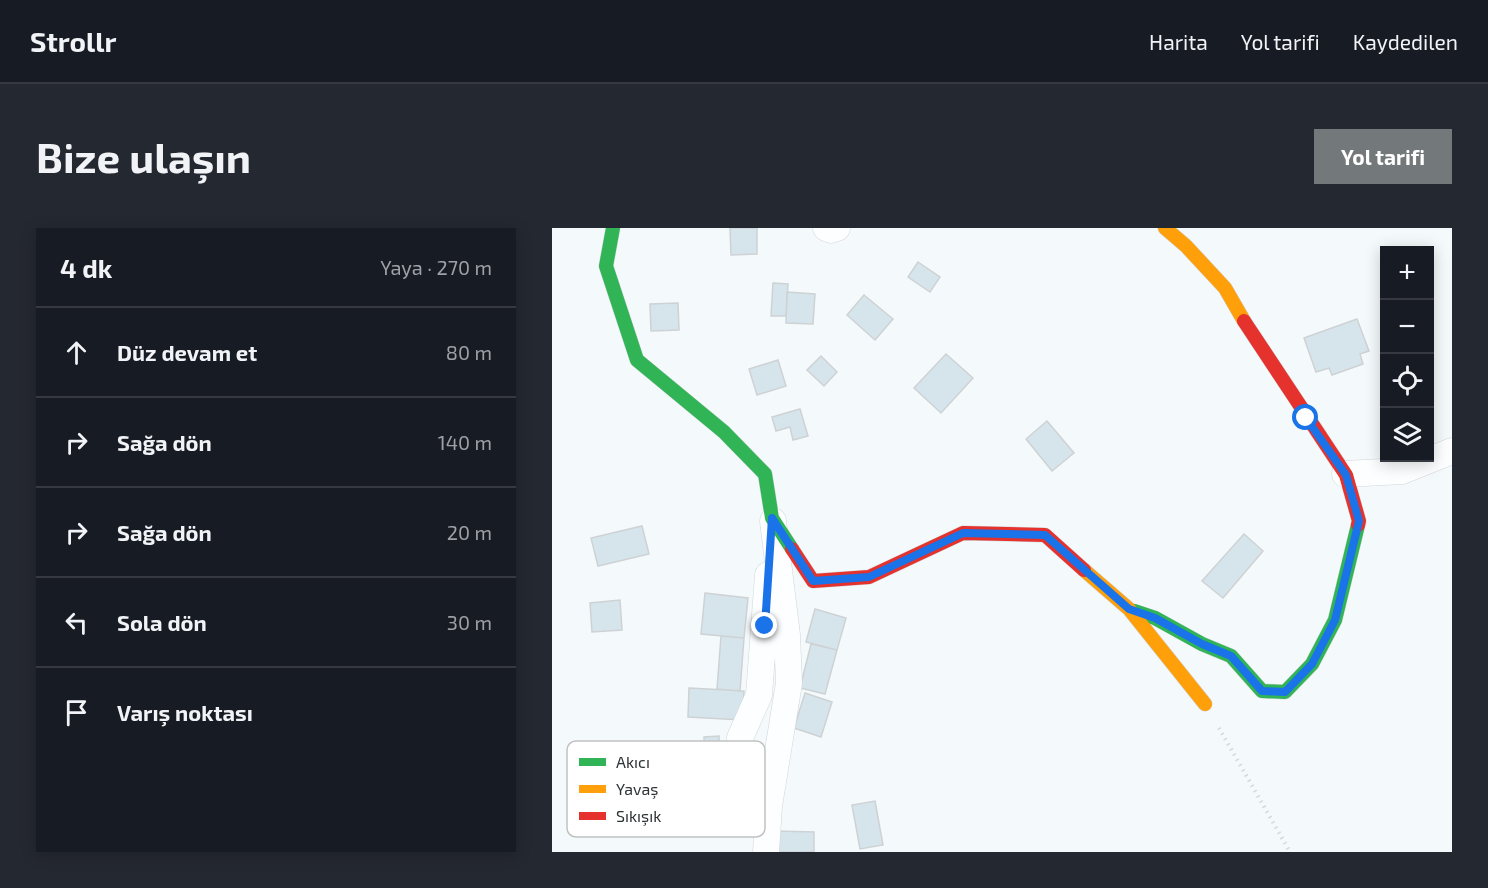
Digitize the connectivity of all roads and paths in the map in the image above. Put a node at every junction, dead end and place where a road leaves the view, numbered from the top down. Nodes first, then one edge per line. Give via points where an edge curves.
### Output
1 (613, 228) edge
2 (826, 228) edge
3 (837, 228) edge
4 (1165, 228) edge
5 (1452, 451) edge
6 (1345, 474) junction
7 (772, 518) junction
8 (1129, 609) junction
9 (1205, 704) joint
10 (740, 738) dead end
11 (766, 852) edge
12 (1290, 852) edge

1 - 7 street via 606,266 637,360 724,432 765,474
2 - 3 street
4 - 6 street via 1225,288 1254,339
5 - 6 street via 1402,471
6 - 8 street via 1359,521 1335,620 1312,664 1285,692 1262,691 1231,656
7 - 8 street via 813,581 869,577 963,533 1045,535
7 - 10 street via 759,695
7 - 11 street via 787,634 789,684 769,806
8 - 9 street
9 - 12 path

